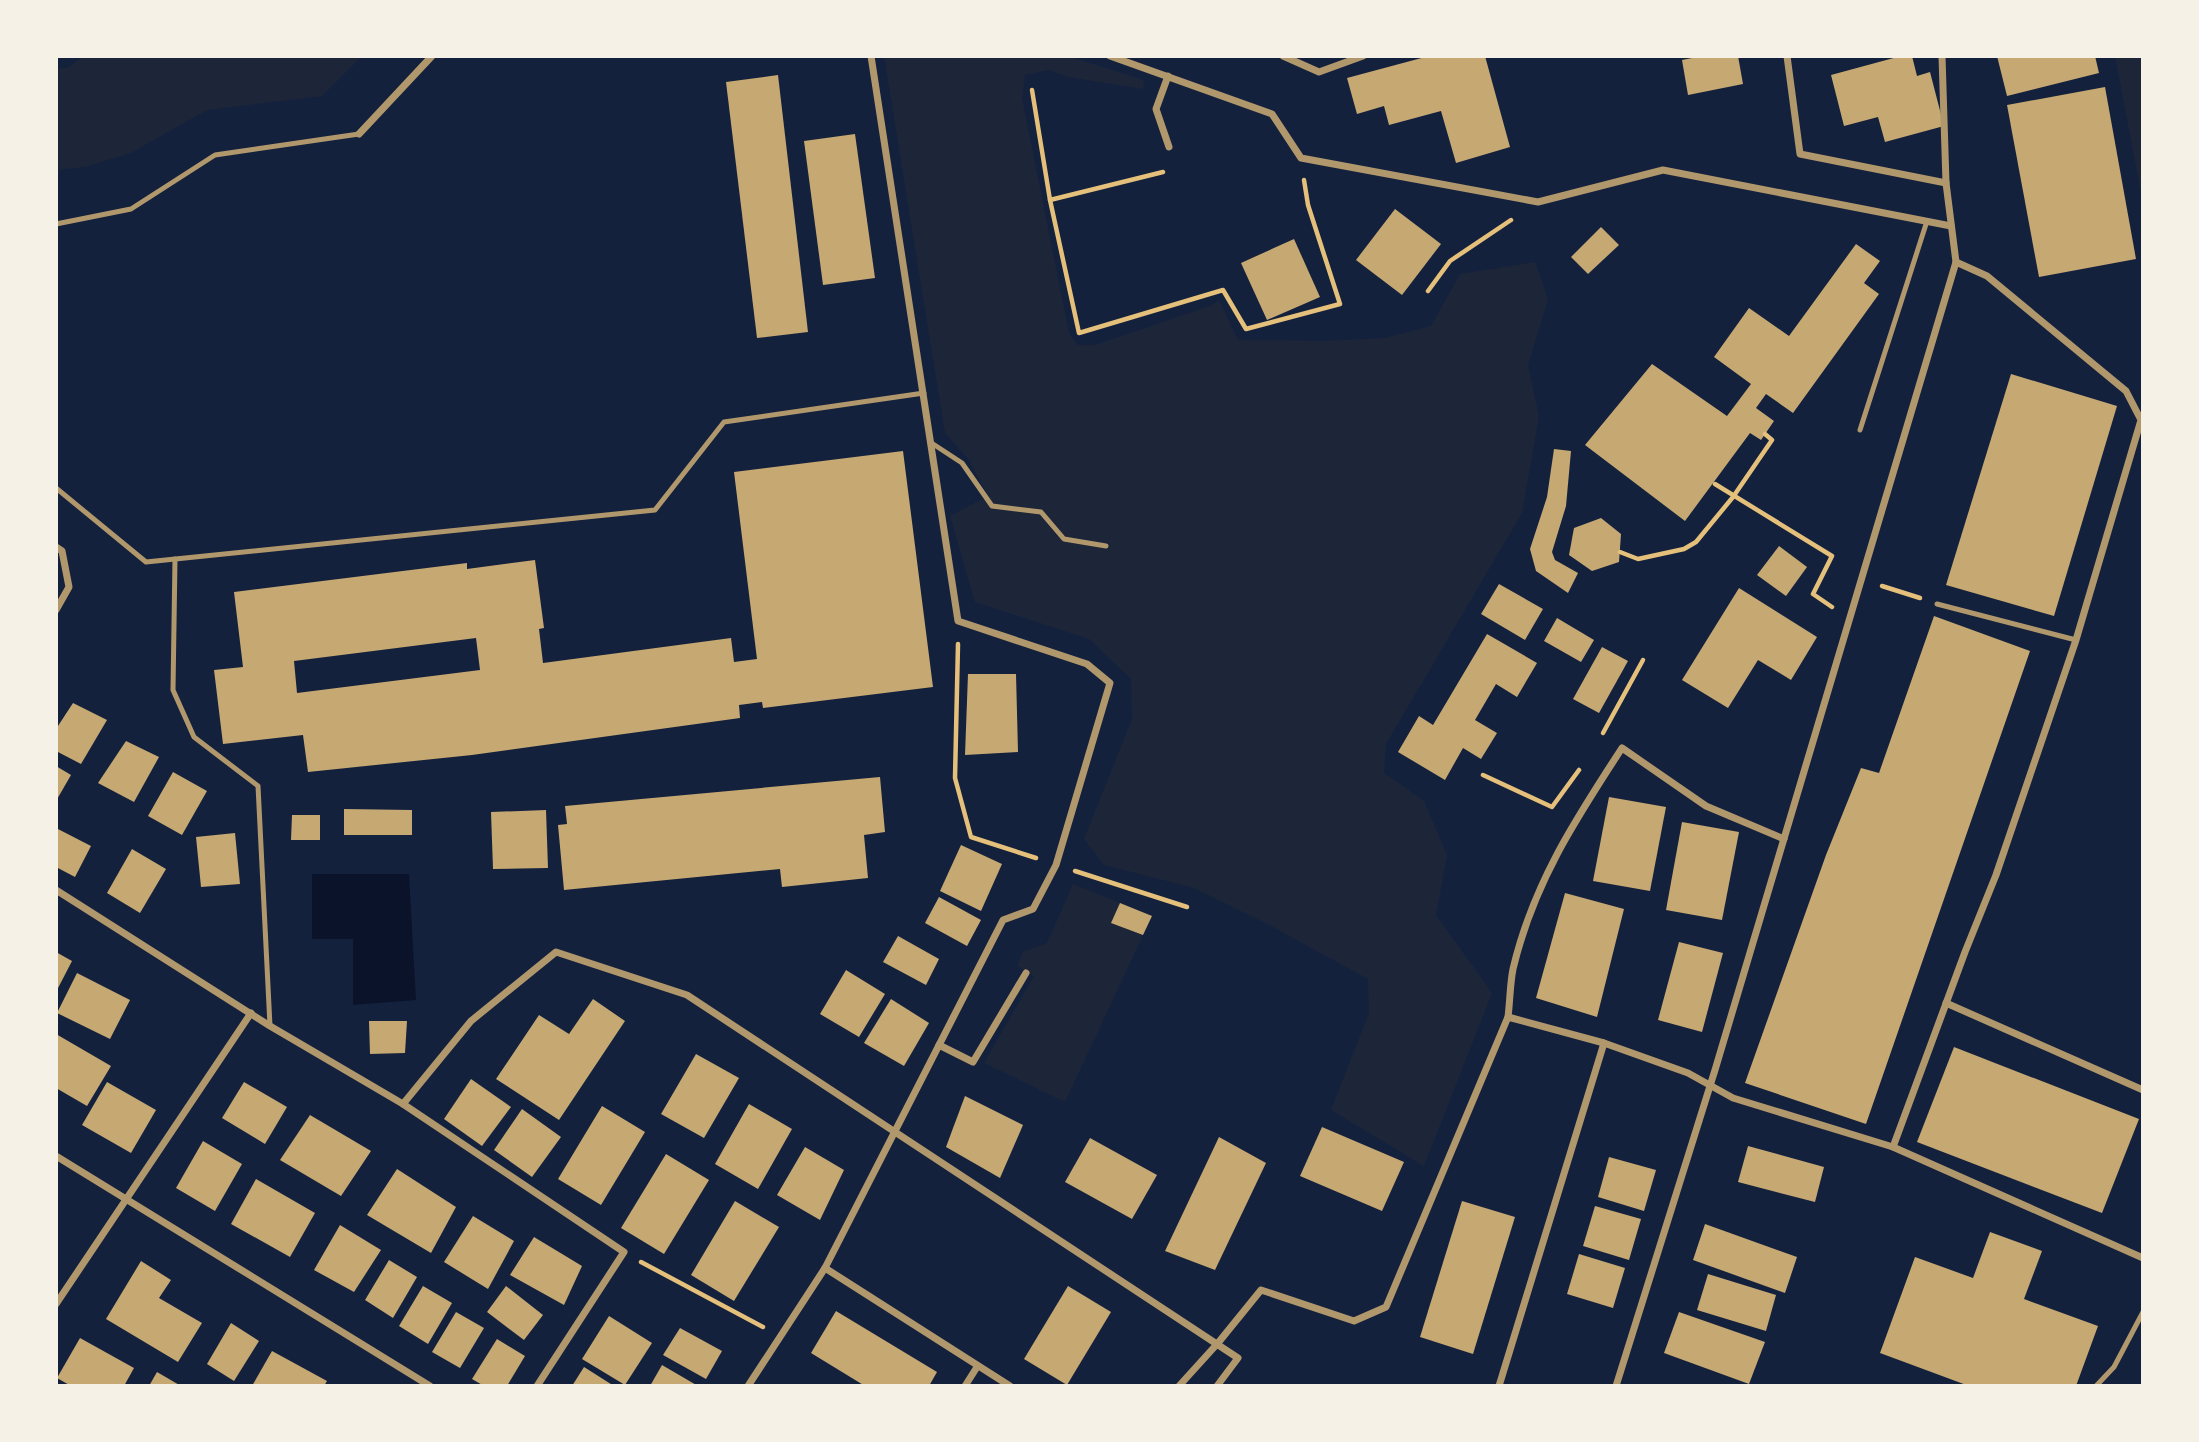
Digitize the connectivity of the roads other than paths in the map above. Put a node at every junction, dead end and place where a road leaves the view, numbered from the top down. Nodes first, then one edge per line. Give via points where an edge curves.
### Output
1 (432, 56) edge
2 (871, 56) edge
3 (1110, 56) edge
4 (1283, 56) edge
5 (1363, 56) edge
6 (1787, 56) edge
7 (1942, 56) edge
8 (1167, 76) junction
9 (359, 134) joint
10 (1169, 147) dead end
11 (1946, 183) junction
12 (1927, 221) junction
13 (56, 224) edge
14 (1951, 226) junction
15 (1956, 262) junction
16 (924, 393) junction
17 (1860, 430) dead end
18 (930, 442) junction
19 (56, 488) edge
20 (1106, 546) dead end
21 (56, 547) edge
22 (175, 559) junction
23 (1937, 604) road end
24 (56, 610) edge
25 (2076, 640) junction
26 (1784, 839) junction
27 (56, 890) edge
28 (1026, 973) dead end
29 (1946, 1003) junction
30 (251, 1013) junction
31 (1508, 1017) junction
32 (270, 1026) junction
33 (1604, 1043) junction
34 (939, 1045) junction
35 (1709, 1083) junction
36 (2143, 1090) edge
37 (403, 1104) junction
38 (893, 1133) junction
39 (1893, 1147) junction
40 (56, 1156) edge
41 (125, 1200) junction
42 (2143, 1258) edge
43 (825, 1268) junction
44 (56, 1304) edge
45 (2143, 1312) edge
46 (1218, 1343) junction
47 (977, 1367) junction
48 (430, 1386) edge
49 (537, 1386) edge
50 (748, 1386) edge
51 (965, 1386) edge
52 (1010, 1386) edge
53 (1179, 1386) edge
54 (1217, 1386) edge
55 (1499, 1386) edge
56 (1616, 1386) edge
57 (2096, 1386) edge

1 - 9 street
2 - 16 street
3 - 8 street
4 - 5 street via 1319,72
6 - 11 street via 1800,154
7 - 11 street
8 - 10 street via 1156,109
8 - 12 street via 1272,114 1301,158 1538,202 1663,170
9 - 13 lane via 215,155 131,209
11 - 14 street
12 - 14 street
12 - 17 lane
14 - 15 street
15 - 25 street via 1987,276 2126,391 2141,420
15 - 26 street
16 - 18 street
16 - 22 lane via 724,422 655,510
18 - 20 lane via 962,463 992,506 1041,512 1064,538
18 - 34 street via 958,621 1087,664 1110,683 1056,865 1033,909 1003,920
19 - 22 lane via 146,562
21 - 24 street via 62,551 69,587
22 - 32 lane via 173,690 194,737 258,786
23 - 25 lane
25 - 29 street via 1996,875
26 - 31 street via 1706,806 1622,748 1575,820 1540,886 1513,970
26 - 35 street
27 - 30 street
28 - 34 street via 973,1062
29 - 36 street
29 - 39 street
30 - 32 street
30 - 41 street
31 - 33 street
31 - 46 street via 1387,1307 1354,1321 1261,1290
32 - 37 street
33 - 35 street
33 - 55 street
34 - 38 street
35 - 39 street via 1733,1098
35 - 56 street
37 - 38 street via 471,1021 556,952 687,995
37 - 49 street via 624,1252
38 - 43 street
38 - 46 street
39 - 42 street
40 - 41 street
41 - 44 street
41 - 48 street
43 - 47 street
43 - 50 street
45 - 57 lane via 2114,1367
46 - 53 street
46 - 54 street via 1238,1358
47 - 51 street
47 - 52 street

